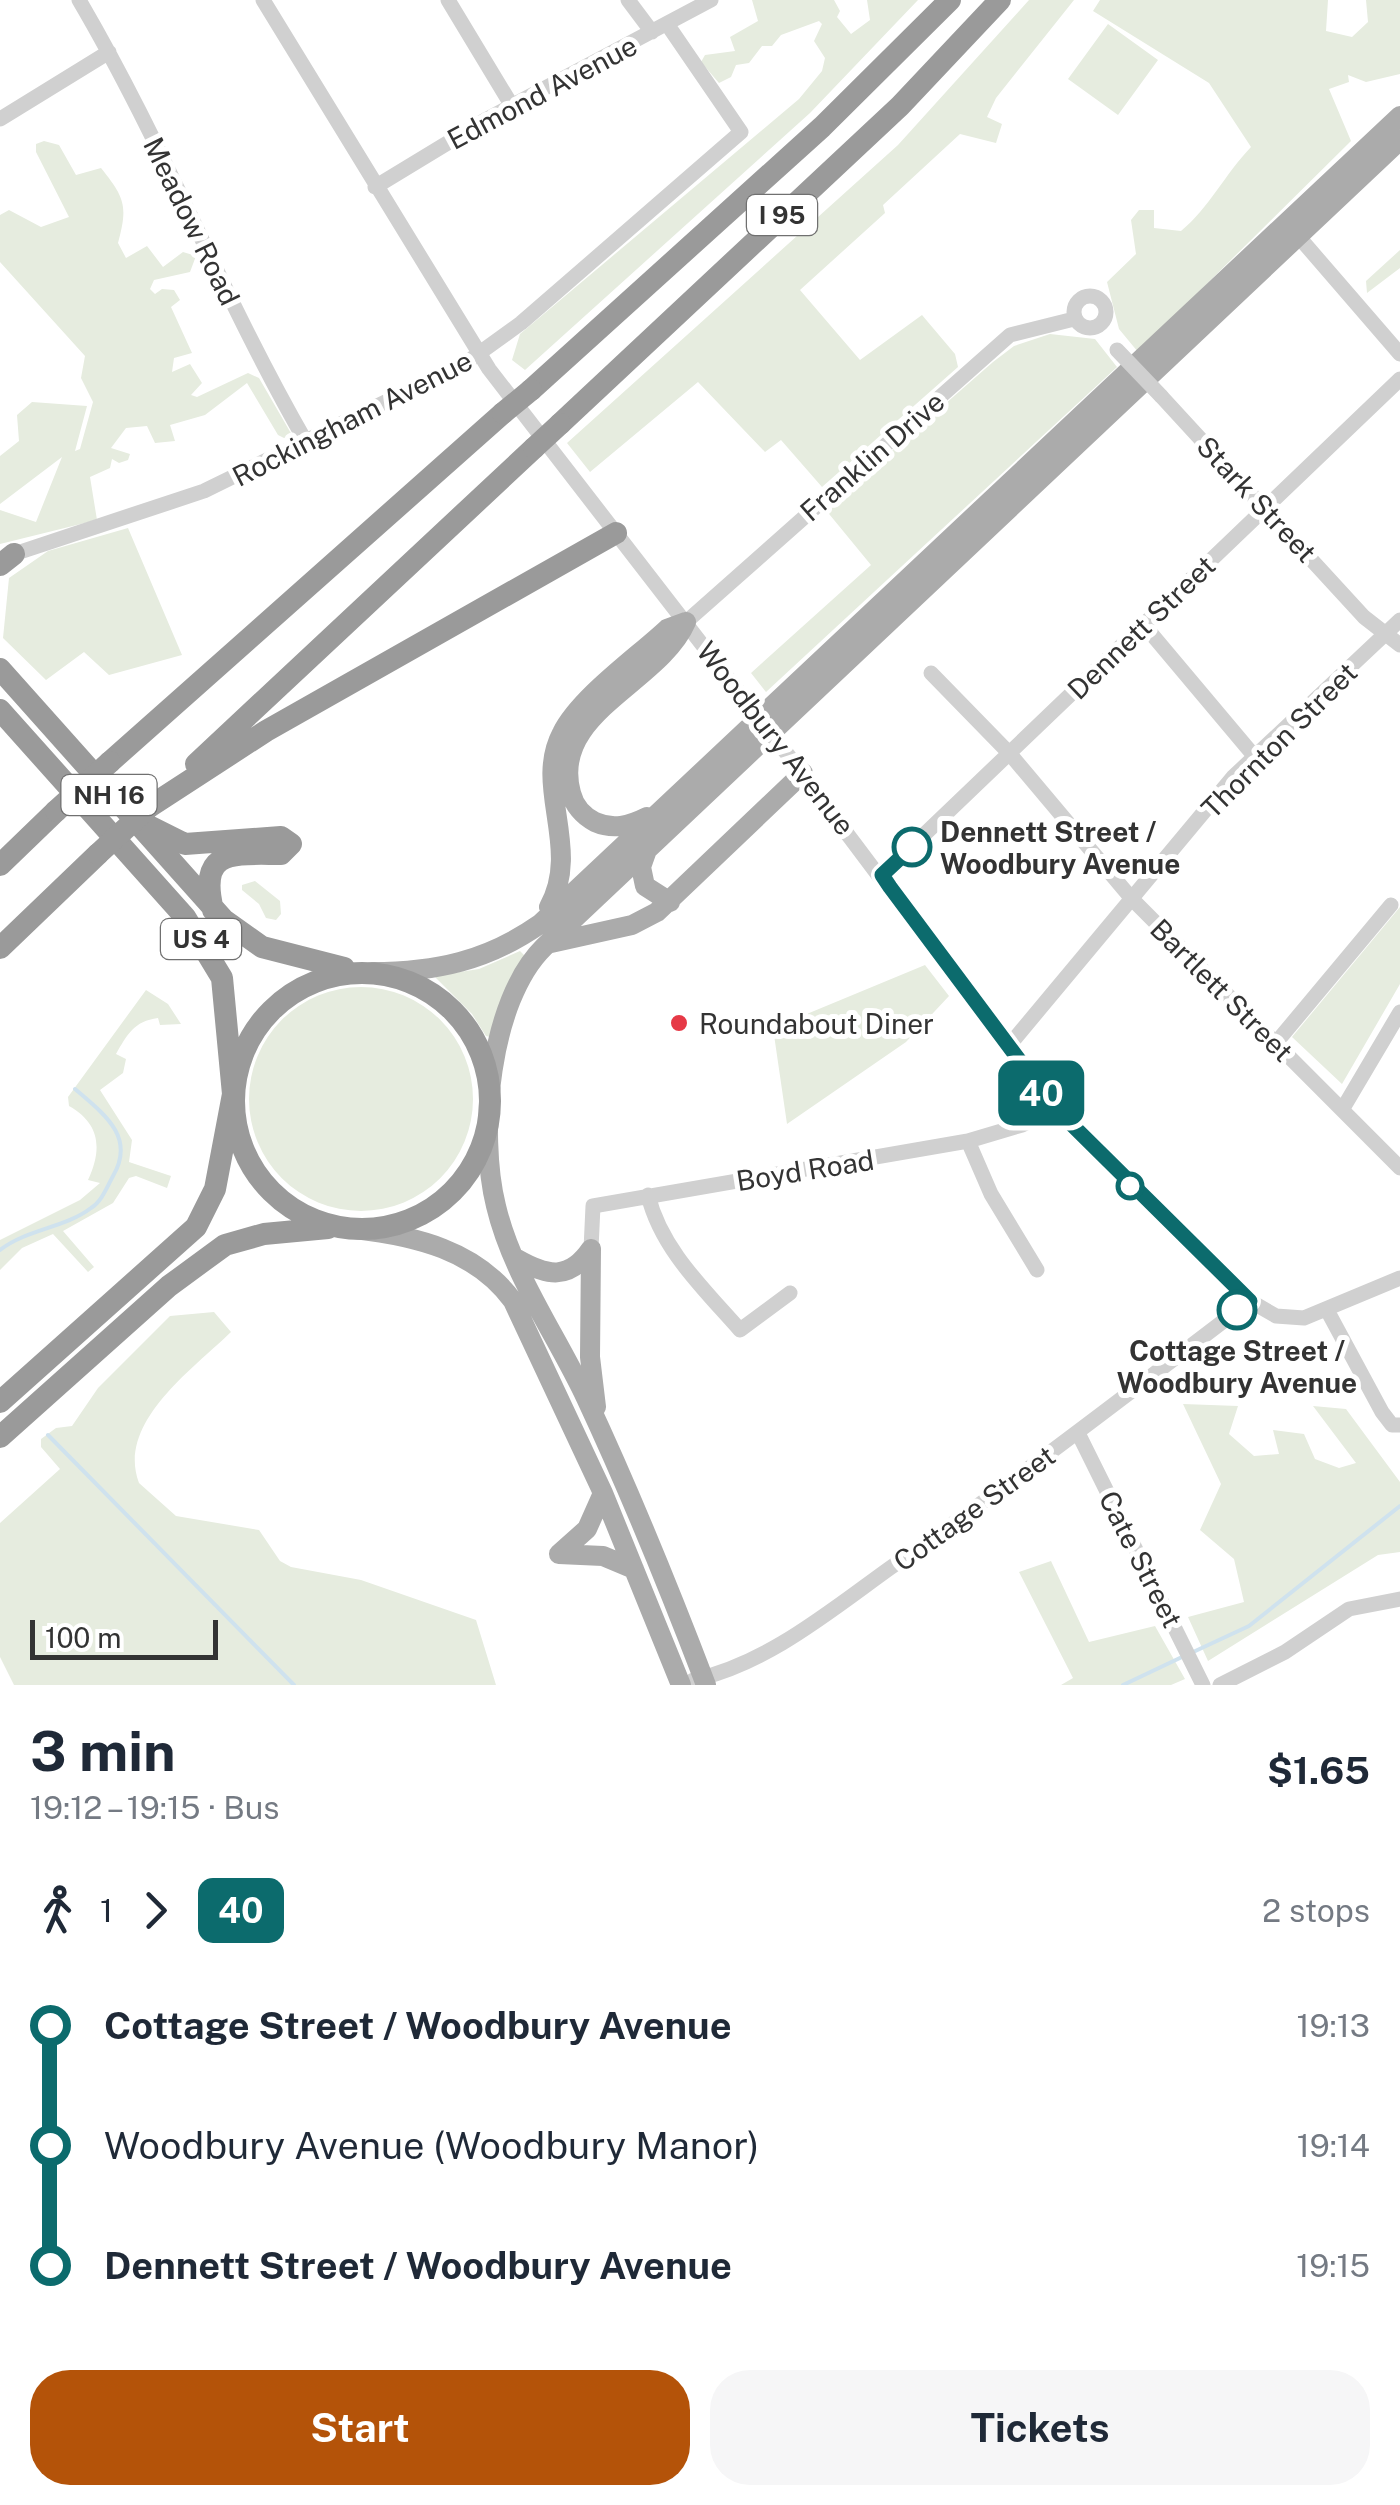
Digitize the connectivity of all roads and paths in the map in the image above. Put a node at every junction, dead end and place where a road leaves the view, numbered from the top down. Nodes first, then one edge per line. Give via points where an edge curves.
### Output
1 (79, 0) edge
2 (264, 0) edge
3 (448, 0) edge
4 (628, 0) edge
5 (711, 0) edge
6 (950, 0) edge
7 (1000, 0) edge
8 (659, 28) junction
9 (109, 52) junction
10 (512, 106) junction
11 (1400, 116) edge
12 (0, 119) edge
13 (1400, 140) edge
14 (375, 187) junction
15 (1298, 236) junction
16 (1074, 319) junction
17 (1099, 326) junction
18 (1400, 354) edge
19 (480, 355) junction
20 (1400, 379) edge
21 (306, 442) junction
22 (1265, 507) junction
23 (616, 534) junction
24 (4, 559) edge
25 (1400, 620) edge
26 (686, 622) junction
27 (1144, 625) junction
28 (1384, 636) junction
29 (1400, 645) edge
30 (1, 670) edge
31 (931, 673) dead end
32 (0, 710) edge
33 (1010, 754) junction
34 (1255, 757) junction
35 (803, 773) junction
36 (115, 802) junction
37 (670, 803) junction
38 (149, 806) junction
39 (647, 848) junction
40 (0, 864) edge
41 (882, 875) junction
42 (1132, 899) junction
43 (670, 902) junction
44 (1391, 905) dead end
45 (214, 912) junction
46 (540, 924) junction
47 (544, 946) junction
48 (0, 948) edge
49 (372, 972) junction
50 (1400, 1012) edge
51 (1275, 1044) junction
52 (1007, 1048) junction
53 (233, 1094) junction
54 (1055, 1108) junction
55 (1342, 1110) junction
56 (489, 1118) junction
57 (968, 1141) junction
58 (1400, 1168) edge
59 (648, 1195) junction
60 (347, 1228) junction
61 (591, 1249) junction
62 (515, 1258) junction
63 (1037, 1270) dead end
64 (1400, 1278) edge
65 (790, 1293) dead end
66 (1250, 1301) junction
67 (1327, 1310) junction
68 (0, 1402) edge
69 (1400, 1425) edge
70 (1078, 1433) junction
71 (602, 1436) junction
72 (0, 1437) edge
73 (603, 1493) junction
74 (634, 1570) junction
75 (1400, 1598) edge
76 (1200, 1679) edge
77 (705, 1682) edge
78 (679, 1684) edge
79 (1220, 1685) edge

1 - 9 street, Meadow Road
2 - 14 street, Woodbury Avenue
3 - 10 street
4 - 8 street
5 - 8 street, Edmond Avenue
6 - 40 highway, I 95, bridge via 822,127
7 - 38 highway, I 95, bridge via 900,106
8 - 10 street, Edmond Avenue
8 - 19 street, Rockingham Avenue via 741,132
9 - 12 street
9 - 21 street, Meadow Road
10 - 14 street, Edmond Avenue
11 - 37 main road
13 - 15 main road
14 - 19 street, Woodbury Avenue
15 - 18 street
15 - 39 main road
16 - 17 street via 1083,327
16 - 17 street via 1076,302 1092,296 1106,309
16 - 26 street, Franklin Drive via 1010,336
17 - 22 street, Stark Street, bridge
19 - 21 street, Rockingham Avenue
19 - 23 street, Woodbury Avenue
20 - 22 street, Dennett Street
21 - 24 street, Rockingham Avenue via 204,491
22 - 27 street, Dennett Street
22 - 28 street, Stark Street
23 - 26 street, Woodbury Avenue
23 - 38 highway via 266,731
25 - 28 street, Thornton Street
26 - 35 street, Woodbury Avenue, bridge
26 - 37 main road via 677,642 579,732 568,770 572,800 597,823 634,824
26 - 46 main road via 667,629 562,731 552,762 562,873
27 - 33 street, Dennett Street
27 - 34 street
28 - 29 street, Stark Street
28 - 34 street, Thornton Street
30 - 36 highway, NH 16
31 - 33 street, Bartlett Street
32 - 53 highway, US 4 via 202,940 226,990
33 - 41 street, Dennett Street
33 - 42 street, Bartlett Street
34 - 42 street, Thornton Street
35 - 41 street, Woodbury Avenue
35 - 43 main road
36 - 45 highway, NH 16
36 - 45 highway via 174,842 281,836 291,844 280,854 238,854 214,864 208,881
37 - 46 main road
38 - 48 highway, I 95, bridge
39 - 43 main road via 645,886
39 - 47 main road
41 - 52 street, Woodbury Avenue
42 - 51 street, Bartlett Street
42 - 52 street, Thornton Street
43 - 47 main road via 632,926
44 - 51 street
45 - 49 highway, NH 16 via 262,947
46 - 49 main road via 506,948 465,963
47 - 56 main road via 511,996
49 - 53 highway via 328,976 281,1002 244,1049
49 - 56 highway via 420,987 466,1028 486,1071
50 - 55 street
51 - 55 street, Bartlett Street
52 - 54 street, Woodbury Avenue
53 - 60 highway via 238,1136 258,1177 294,1210
53 - 68 highway via 215,1189 196,1227
54 - 57 street, Boyd Road
54 - 66 street, Woodbury Avenue
55 - 58 street, Bartlett Street
56 - 60 highway via 474,1162 444,1200 403,1223
56 - 62 main road via 494,1201
57 - 59 street, Boyd Road
57 - 63 street via 990,1194
59 - 61 street, Boyd Road via 593,1206
59 - 65 street via 672,1250 740,1330
60 - 72 highway via 286,1230 225,1245 169,1286
60 - 73 main road via 449,1250 500,1284 522,1316
61 - 62 main road via 562,1274 538,1272
61 - 71 main road via 590,1357
62 - 71 main road
64 - 67 street, Woodbury Avenue
66 - 67 street, Woodbury Avenue via 1290,1319
66 - 70 street, Cottage Street
67 - 69 street via 1382,1412
70 - 76 street, Cate Street
70 - 77 street, Cottage Street via 808,1626
71 - 77 main road
73 - 74 main road
73 - 74 main road via 587,1529 559,1554 603,1556
74 - 78 main road
75 - 79 street via 1349,1610
77 - 78 street, Cottage Street

